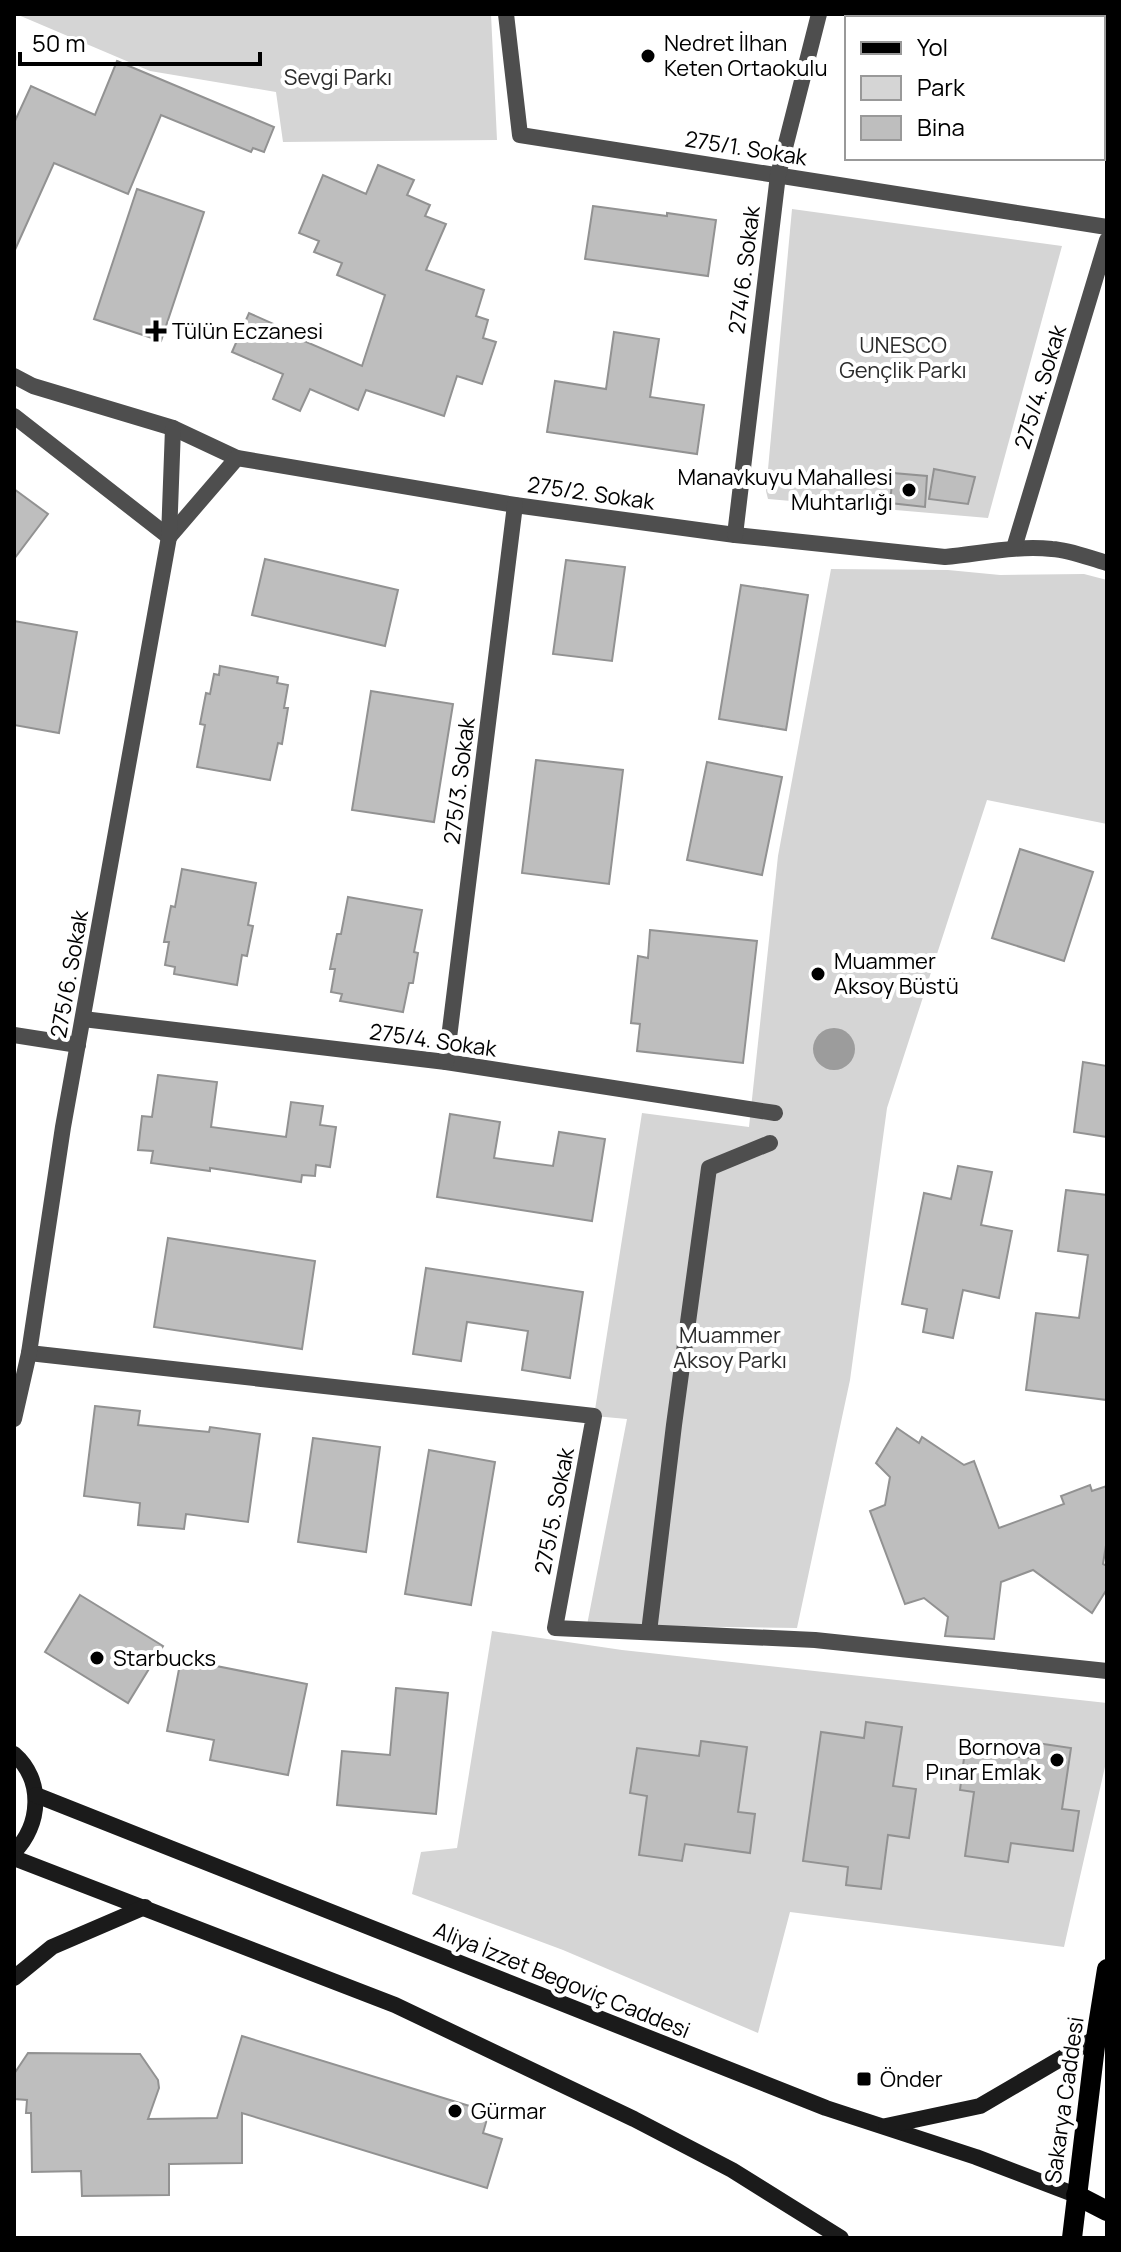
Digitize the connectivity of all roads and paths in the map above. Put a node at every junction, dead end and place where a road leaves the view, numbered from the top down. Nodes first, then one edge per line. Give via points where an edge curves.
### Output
1 (506, 14) edge
2 (819, 14) edge
3 (778, 175) junction
4 (1107, 227) edge
5 (1107, 240) edge
6 (14, 376) edge
7 (14, 416) edge
8 (173, 428) junction
9 (237, 458) junction
10 (515, 505) junction
11 (735, 535) junction
12 (169, 537) junction
13 (1014, 548) junction
14 (1107, 563) edge
15 (83, 1019) junction
16 (14, 1035) edge
17 (78, 1045) junction
18 (446, 1062) junction
19 (775, 1113) dead end
20 (770, 1143) dead end
21 (29, 1353) junction
22 (14, 1419) edge
23 (649, 1632) junction
24 (1107, 1671) edge
25 (14, 1754) edge
26 (36, 1795) junction
27 (14, 1852) edge
28 (14, 1858) edge
29 (145, 1907) junction
30 (1107, 1969) edge
31 (14, 1978) edge
32 (1096, 2038) junction
33 (884, 2127) junction
34 (1076, 2195) junction
35 (1107, 2211) edge
36 (841, 2238) edge
37 (1072, 2238) edge

1 - 3 street, 275/1. Sokak via 520,135
2 - 3 street, 274/6. Sokak
3 - 4 street, 275/1. Sokak
3 - 11 street, 274/6. Sokak
5 - 13 street, 275/4. Sokak
6 - 8 street, 275/2. Sokak
7 - 12 street
8 - 9 street, 275/2. Sokak
8 - 12 street
9 - 10 street, 275/2. Sokak
9 - 12 street
10 - 11 street, 275/2. Sokak
10 - 18 street, 275/3. Sokak
11 - 13 street, 275/2. Sokak via 945,557
12 - 15 street, 275/6. Sokak
13 - 14 street, 275/2. Sokak via 1054,549
15 - 17 street, 275/6. Sokak
15 - 18 street, 275/4. Sokak
16 - 17 street
17 - 21 street, 275/6. Sokak
18 - 19 street, 275/4. Sokak
20 - 23 street via 709,1168
21 - 22 street, 275/6. Sokak
21 - 23 street, 275/5. Sokak via 594,1416 555,1628
23 - 24 street, 275/5. Sokak via 815,1640
25 - 26 main road via 30,1775
26 - 27 main road via 31,1829
26 - 33 main road, Aliya İzzet Begoviç Caddesi
28 - 29 main road
29 - 31 main road via 52,1947
29 - 36 main road via 395,2005 732,2170
30 - 32 main road, Sakarya Caddesi
32 - 33 main road via 980,2106
32 - 34 main road, Sakarya Caddesi
33 - 34 main road, Aliya İzzet Begoviç Caddesi
34 - 35 main road
34 - 37 main road, Sakarya Caddesi

